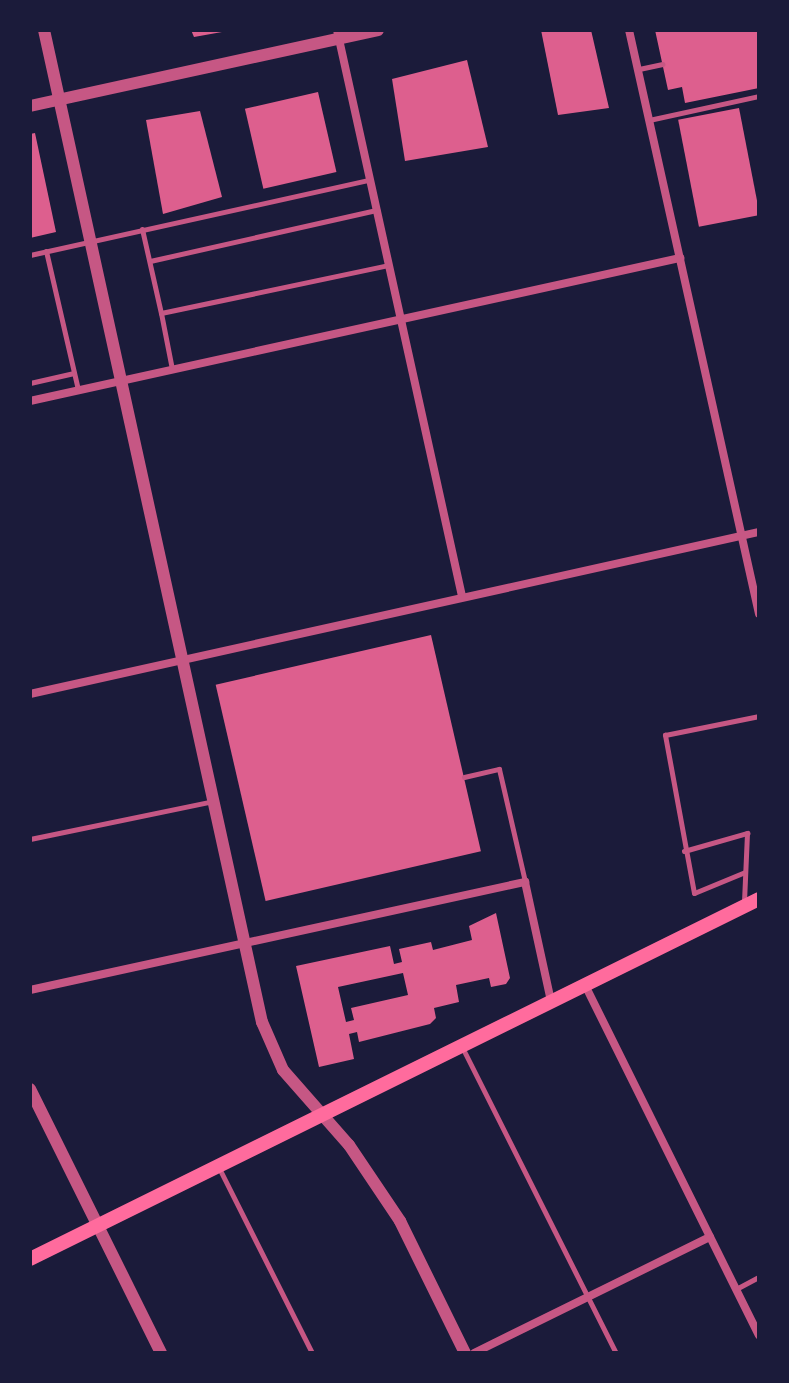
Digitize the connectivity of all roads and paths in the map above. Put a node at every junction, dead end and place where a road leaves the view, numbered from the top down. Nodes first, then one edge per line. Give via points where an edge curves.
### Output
1 (44, 30) edge
2 (378, 30) edge
3 (629, 30) edge
4 (338, 34) edge
5 (662, 64) dead end
6 (638, 69) junction
7 (759, 96) edge
8 (59, 99) junction
9 (30, 106) edge
10 (649, 120) junction
11 (370, 179) junction
12 (377, 210) junction
13 (142, 229) junction
14 (91, 241) junction
15 (46, 251) junction
16 (30, 255) edge
17 (680, 258) junction
18 (150, 261) junction
19 (389, 264) junction
20 (161, 313) junction
21 (401, 319) junction
22 (173, 370) junction
23 (74, 373) junction
24 (122, 381) junction
25 (30, 383) edge
26 (78, 391) junction
27 (31, 398) edge
28 (759, 532) edge
29 (742, 536) junction
30 (462, 596) junction
31 (759, 614) edge
32 (182, 661) junction
33 (30, 694) edge
34 (759, 716) edge
35 (464, 777) dead end
36 (214, 801) junction
37 (30, 839) edge
38 (684, 851) junction
39 (745, 872) junction
40 (525, 882) junction
41 (759, 899) edge
42 (744, 907) junction
43 (246, 944) junction
44 (585, 985) junction
45 (30, 990) edge
46 (551, 1001) junction
47 (461, 1045) junction
48 (30, 1089) edge
49 (323, 1114) junction
50 (218, 1166) junction
51 (97, 1225) junction
52 (710, 1237) junction
53 (30, 1259) edge
54 (759, 1277) edge
55 (736, 1289) junction
56 (588, 1297) junction
57 (759, 1335) edge
58 (161, 1353) edge
59 (312, 1353) edge
60 (465, 1353) edge
61 (474, 1353) edge
62 (616, 1353) edge

1 - 8 street
2 - 4 street
3 - 6 street
4 - 8 street
4 - 11 street
5 - 6 lane
6 - 10 street
7 - 10 lane
8 - 9 street
8 - 14 street
10 - 17 street
11 - 12 street
11 - 13 lane
12 - 18 lane
12 - 19 street
13 - 14 lane
13 - 18 lane
14 - 15 lane
14 - 24 street
15 - 16 lane
15 - 23 lane
17 - 21 street
17 - 29 street
18 - 20 lane
19 - 20 lane
19 - 21 street
20 - 22 lane
21 - 22 street
21 - 30 street
22 - 24 street
23 - 25 lane
23 - 26 lane
24 - 26 street
24 - 32 street
26 - 27 street
28 - 29 street
29 - 30 street
29 - 31 street
30 - 32 street
32 - 33 street
32 - 36 street
34 - 38 lane via 665,735
35 - 40 lane via 499,769
36 - 37 lane
36 - 43 street
38 - 39 lane via 694,893
38 - 39 lane via 747,833
39 - 42 lane
40 - 43 street
40 - 46 street
41 - 42 main road
42 - 44 main road
43 - 45 street
43 - 49 street via 275,1056
44 - 46 main road
44 - 52 street
46 - 47 main road
47 - 49 main road
47 - 56 lane
48 - 51 street
49 - 50 main road
49 - 60 street via 400,1221
50 - 51 main road
50 - 59 lane
51 - 53 main road
51 - 58 street
52 - 55 street
52 - 56 street
54 - 55 lane
55 - 57 street
56 - 61 street
56 - 62 lane

